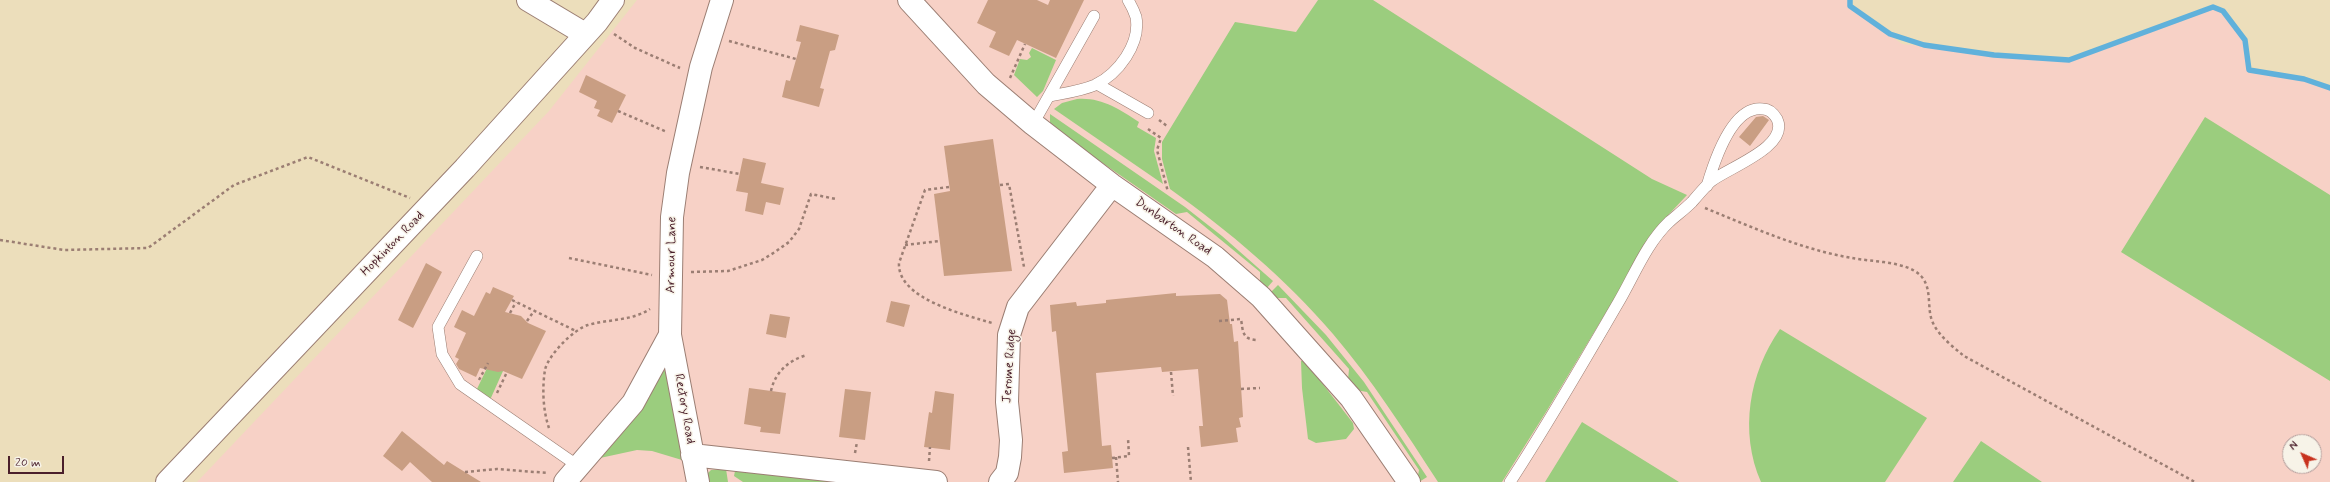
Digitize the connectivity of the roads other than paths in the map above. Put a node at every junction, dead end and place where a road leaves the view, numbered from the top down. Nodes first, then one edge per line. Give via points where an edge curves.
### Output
1 (529, 0) edge
2 (613, 0) edge
3 (722, 0) edge
4 (909, 0) edge
5 (1128, 0) edge
6 (1094, 16) dead end
7 (585, 34) junction
8 (1097, 84) junction
9 (1050, 96) junction
10 (1148, 114) dead end
11 (1033, 124) junction
12 (1112, 184) junction
13 (1707, 186) junction
14 (477, 256) dead end
15 (670, 335) junction
16 (692, 455) junction
17 (571, 475) edge
18 (167, 482) edge
19 (698, 482) edge
20 (936, 482) edge
21 (1000, 482) edge
22 (1409, 482) edge
23 (1510, 482) edge

1 - 7 street
2 - 7 street, Hopkinton Road
3 - 15 street, Armour Lane via 698,78 680,163 672,217
4 - 11 street, Dunbarton Road via 986,84
5 - 8 lane via 1136,18 1132,46 1118,68
6 - 9 lane
7 - 18 street, Hopkinton Road via 429,206
8 - 9 lane
8 - 10 lane
9 - 11 lane
11 - 12 street, Dunbarton Road
12 - 21 street, Jerome Ridge via 1018,307 1011,329 1007,402 1010,457 1007,473
12 - 22 street, Dunbarton Road via 1215,257 1262,297 1351,398
13 - 13 lane via 1722,173 1758,153 1775,139 1779,134 1779,123 1775,115 1768,109 1757,108 1738,119 1729,130
13 - 23 lane via 1658,234 1536,443
14 - 17 lane via 438,327 442,354 460,384 559,452
15 - 16 street, Rectory Road
15 - 17 street, Armour Lane via 633,403
16 - 19 street, Rectory Road
16 - 20 street

